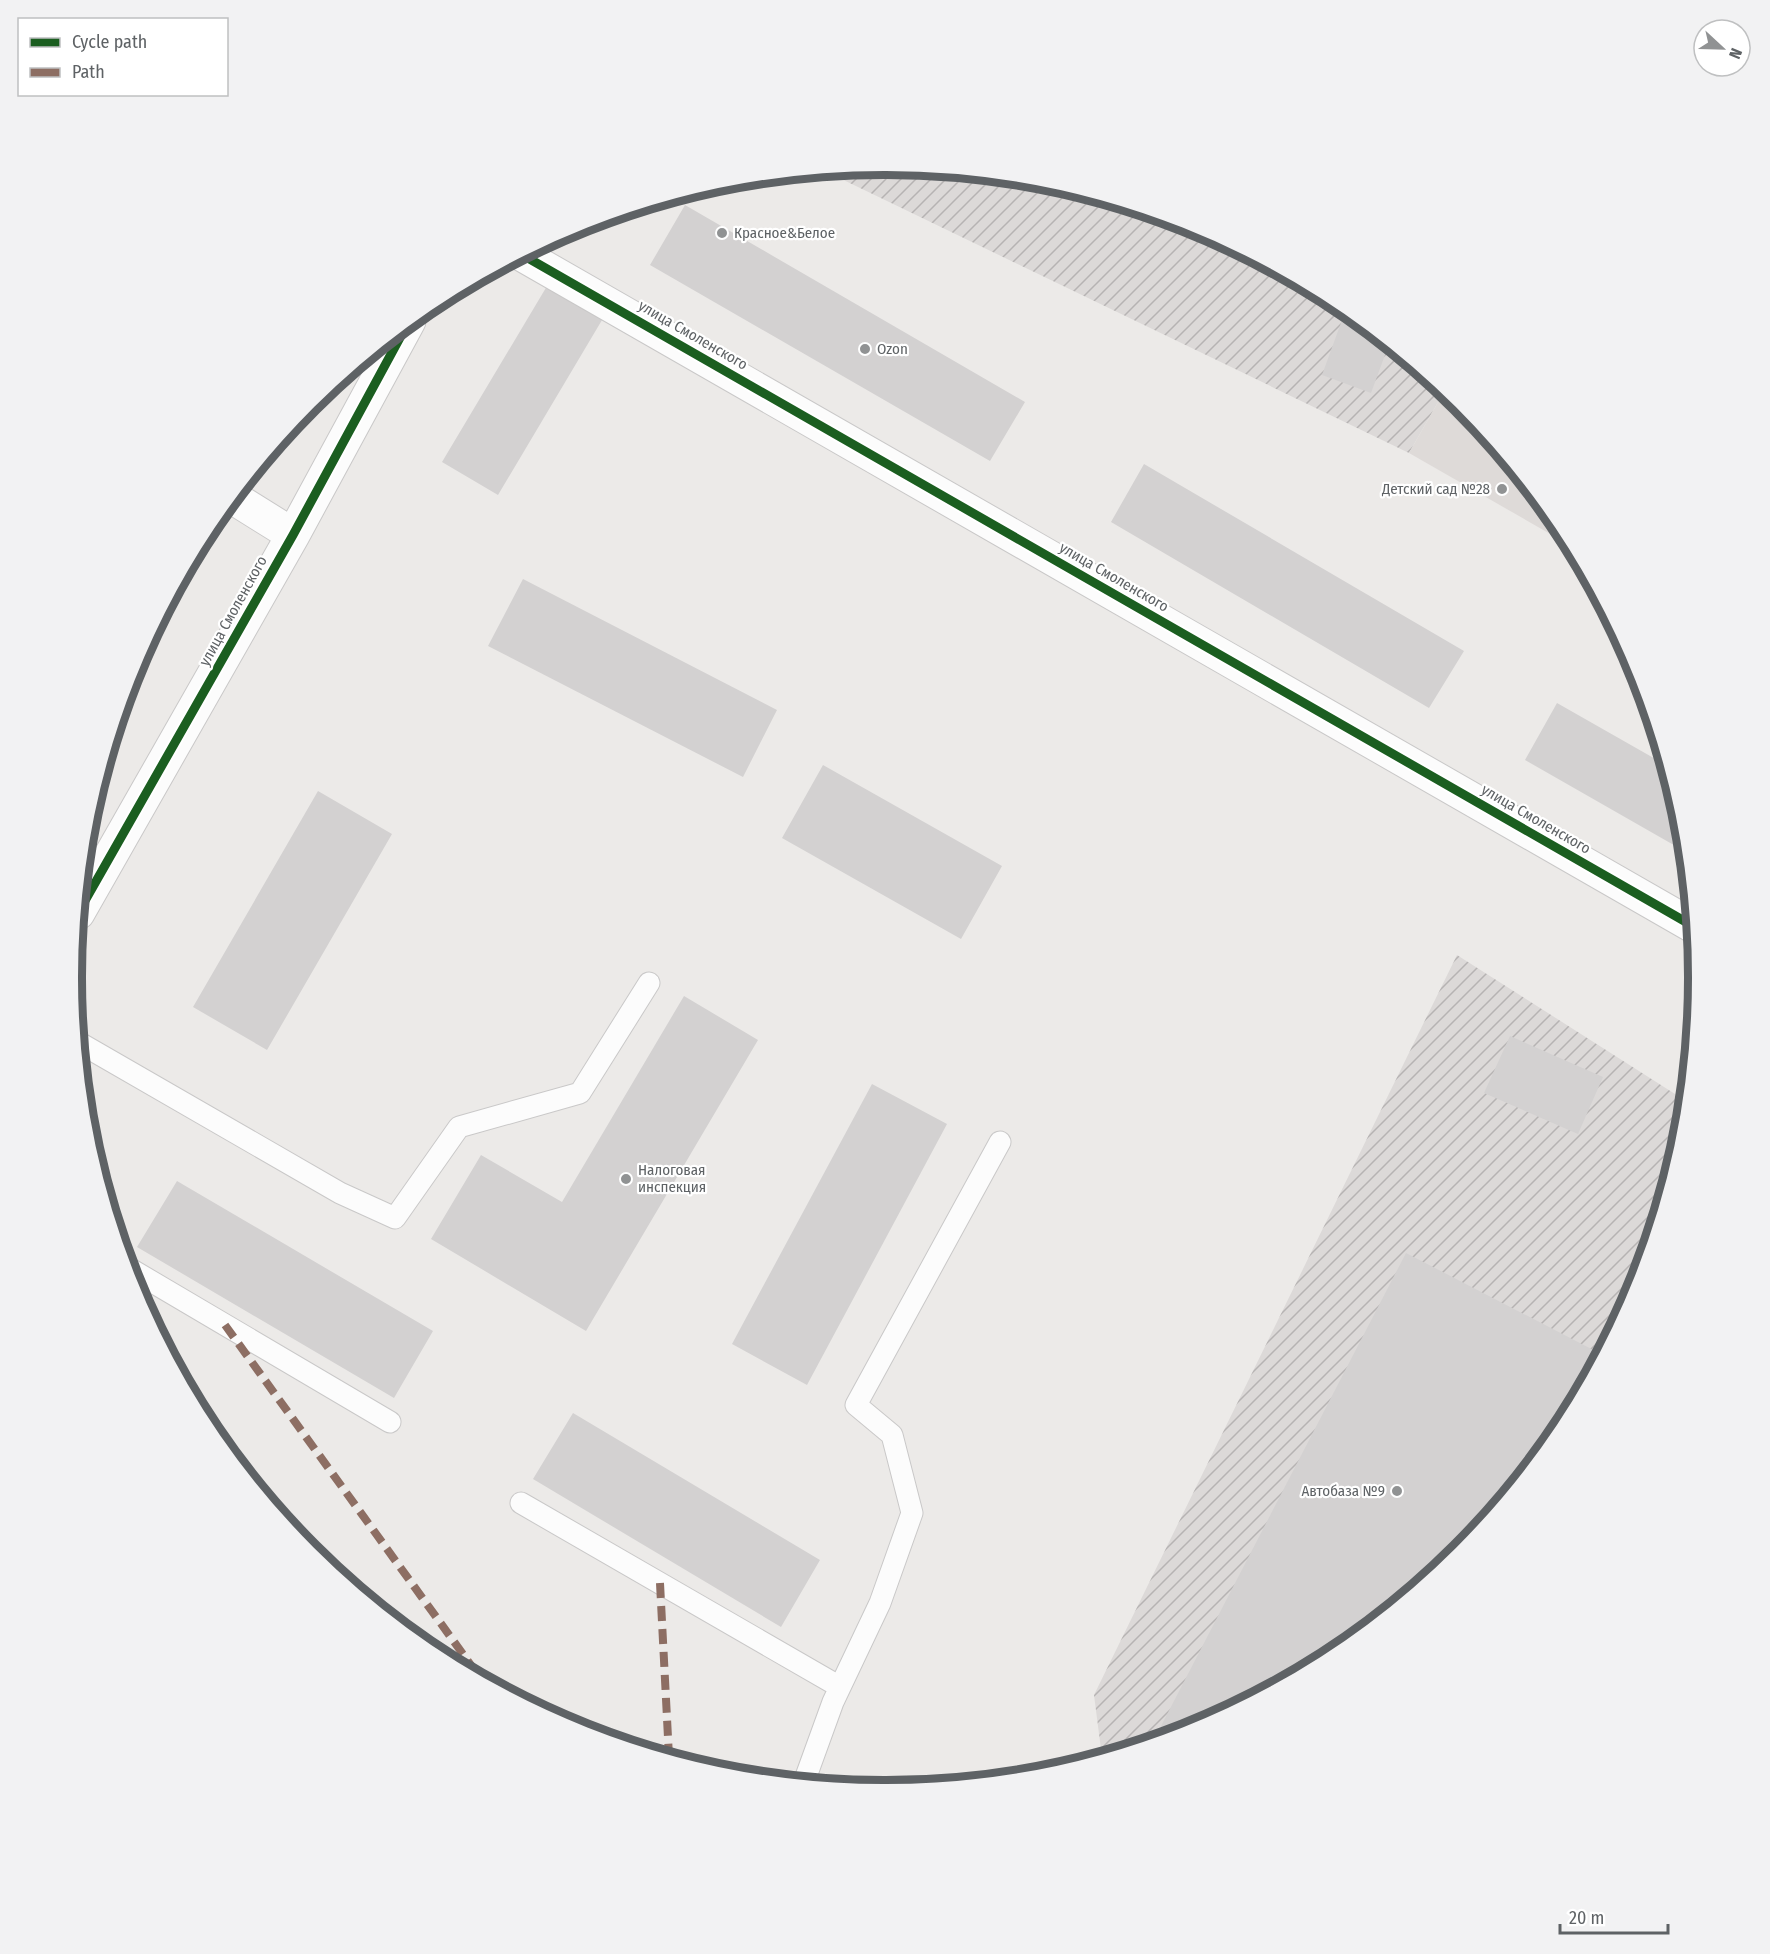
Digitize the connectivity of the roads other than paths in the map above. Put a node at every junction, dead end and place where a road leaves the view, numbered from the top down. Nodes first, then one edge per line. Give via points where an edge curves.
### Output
1 (528, 258) edge
2 (400, 337) edge
3 (239, 501) edge
4 (293, 535) junction
5 (87, 898) edge
6 (1686, 922) edge
7 (649, 983) dead end
8 (86, 1046) edge
9 (1000, 1142) dead end
10 (140, 1274) edge
11 (390, 1422) dead end
12 (521, 1503) dead end
13 (840, 1687) junction
14 (806, 1775) edge

1 - 6 street, улица Смоленского
2 - 4 street, улица Смоленского
3 - 4 street
4 - 5 street, улица Смоленского
7 - 8 lane via 580,1093 459,1127 395,1218 340,1193
9 - 13 lane via 856,1405 892,1436 912,1514 880,1603
10 - 11 lane
12 - 13 lane
13 - 14 lane

